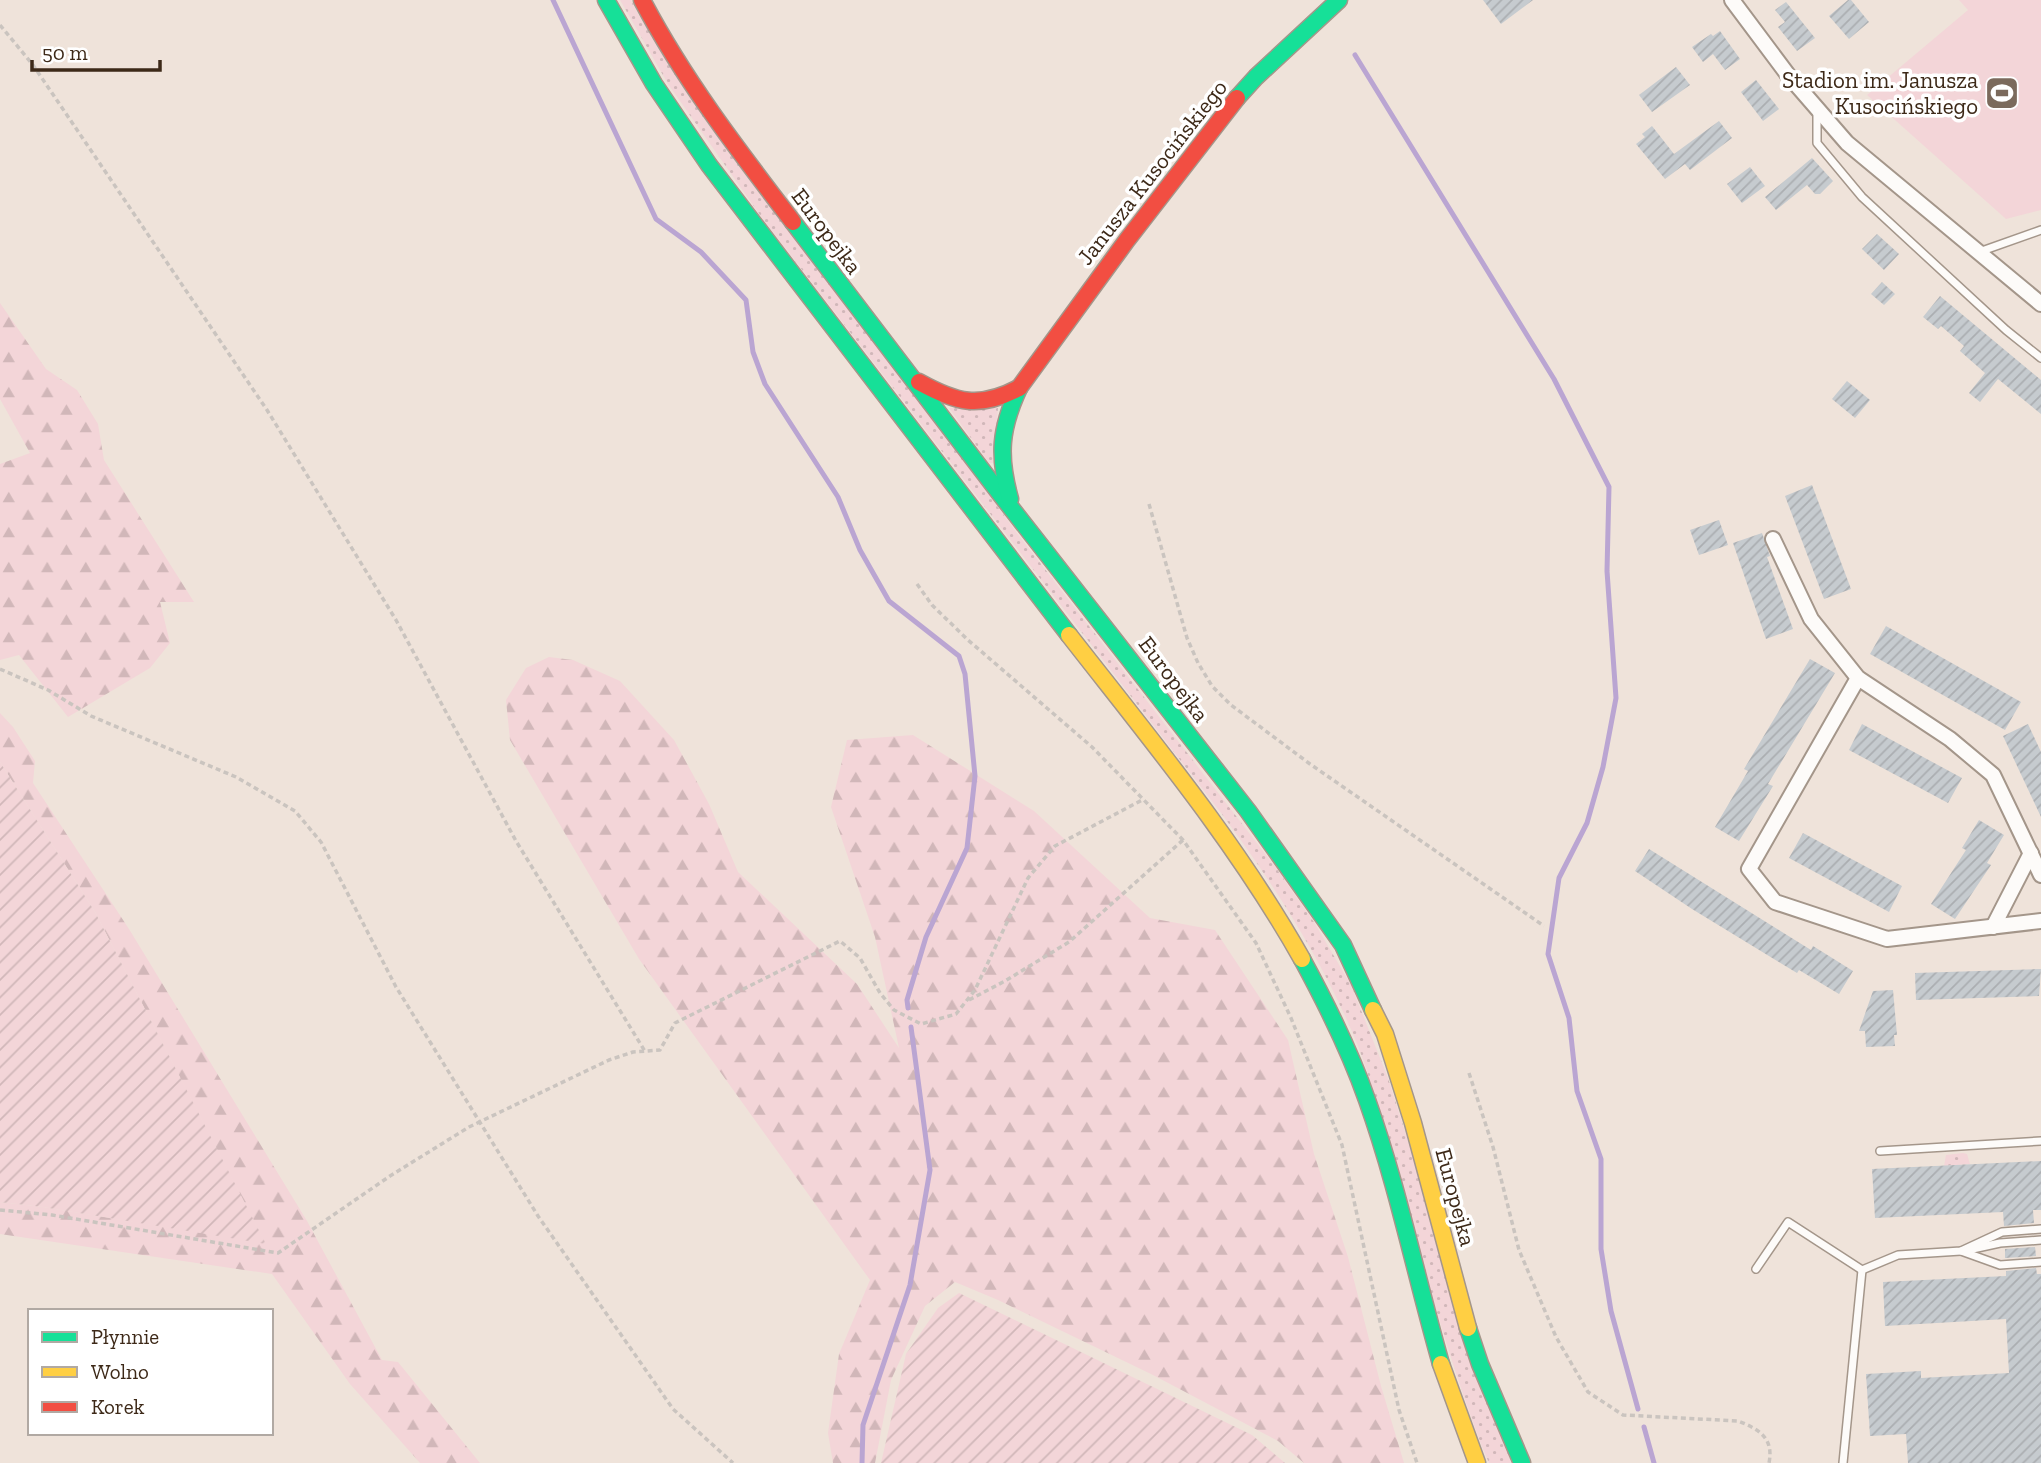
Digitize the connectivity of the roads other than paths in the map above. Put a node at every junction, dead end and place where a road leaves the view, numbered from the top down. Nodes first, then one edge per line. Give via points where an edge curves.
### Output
1 (606, 0) edge
2 (642, 0) edge
3 (1339, 0) edge
4 (1732, 0) edge
5 (1817, 108) junction
6 (2041, 230) edge
7 (1978, 253) junction
8 (2041, 304) edge
9 (2041, 358) edge
10 (909, 376) junction
11 (1019, 388) junction
12 (1014, 512) junction
13 (1773, 539) dead end
14 (1858, 678) junction
15 (2031, 853) junction
16 (2041, 875) edge
17 (2041, 921) edge
18 (1993, 927) junction
19 (2041, 1141) edge
20 (1880, 1151) dead end
21 (2041, 1229) edge
22 (2041, 1240) edge
23 (1961, 1251) junction
24 (2041, 1262) edge
25 (1756, 1269) dead end
26 (1863, 1270) junction
27 (1476, 1463) edge
28 (1522, 1463) edge
29 (1843, 1463) edge

1 - 27 main road via 659,92 754,226 1202,806 1275,912 1348,1049 1368,1101 1437,1352
2 - 10 main road, Europejka via 669,51 736,148
3 - 11 main road, Janusza Kusocińskiego via 1228,108
4 - 5 street
5 - 7 street via 1847,143
5 - 9 lane via 1816,143 1862,197
6 - 7 lane
7 - 8 street
10 - 11 main road via 946,397 975,404 1002,398
10 - 12 main road, Europejka
11 - 12 main road, Janusza Kusocińskiego via 1004,422 1000,447
12 - 28 main road, Europejka via 1248,811 1343,945 1385,1034 1467,1325
13 - 14 street via 1811,619
14 - 15 street via 1950,739 1993,775
14 - 18 street via 1749,869 1775,902 1887,939
15 - 16 street
15 - 18 street
17 - 18 street
19 - 20 lane
21 - 23 lane via 2002,1232
22 - 23 lane
23 - 24 lane via 2000,1265
23 - 26 lane via 1898,1255
25 - 26 lane via 1788,1222
26 - 29 lane

